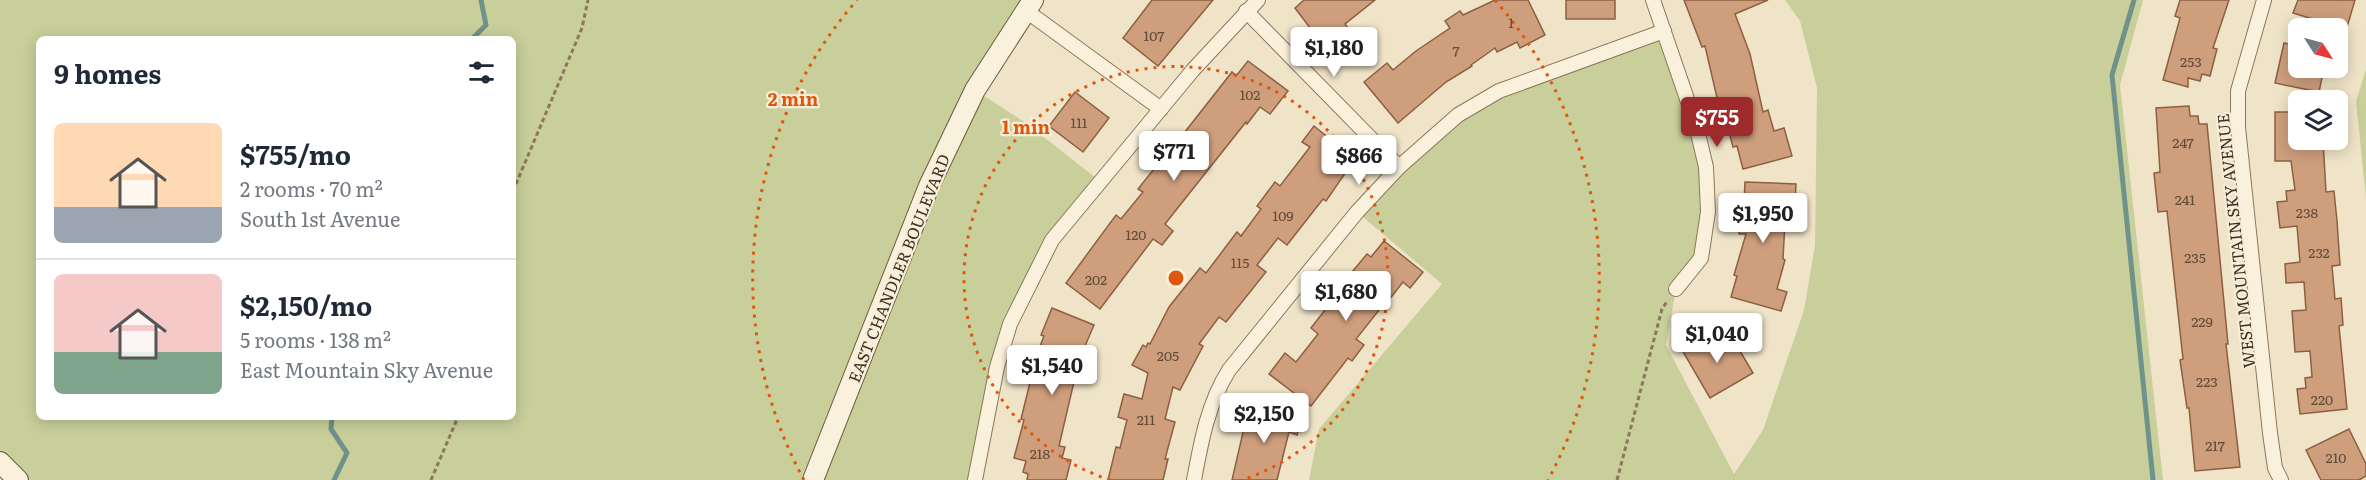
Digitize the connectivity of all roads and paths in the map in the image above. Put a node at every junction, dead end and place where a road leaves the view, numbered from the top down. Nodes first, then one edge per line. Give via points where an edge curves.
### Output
1 (588, 0) edge
2 (1258, 0) edge
3 (1653, 0) edge
4 (2264, 0) edge
5 (1029, 5) edge
6 (1246, 11) junction
7 (1664, 31) junction
8 (1161, 109) junction
9 (1399, 167) junction
10 (516, 184) edge
11 (1676, 289) joint
12 (457, 420) edge
13 (0, 462) edge
14 (18, 480) edge
15 (431, 480) edge
16 (813, 480) edge
17 (975, 480) edge
18 (1194, 480) edge
19 (1617, 480) edge
20 (2282, 480) edge

1 - 10 path via 582,28
2 - 6 street
3 - 7 street
4 - 20 street, WEST MOUNTAIN SKY AVENUE via 2238,91 2238,127 2270,433 2275,468
5 - 8 street
5 - 16 main road, EAST CHANDLER BOULEVARD via 975,90 928,186
6 - 8 street
6 - 9 street
7 - 9 street via 1499,91 1458,115
7 - 11 street via 1706,167 1708,212 1701,258
8 - 17 street via 1052,240 1028,284 997,367
9 - 18 street via 1357,212 1217,388
11 - 19 path via 1662,309
12 - 15 path
13 - 14 main road

